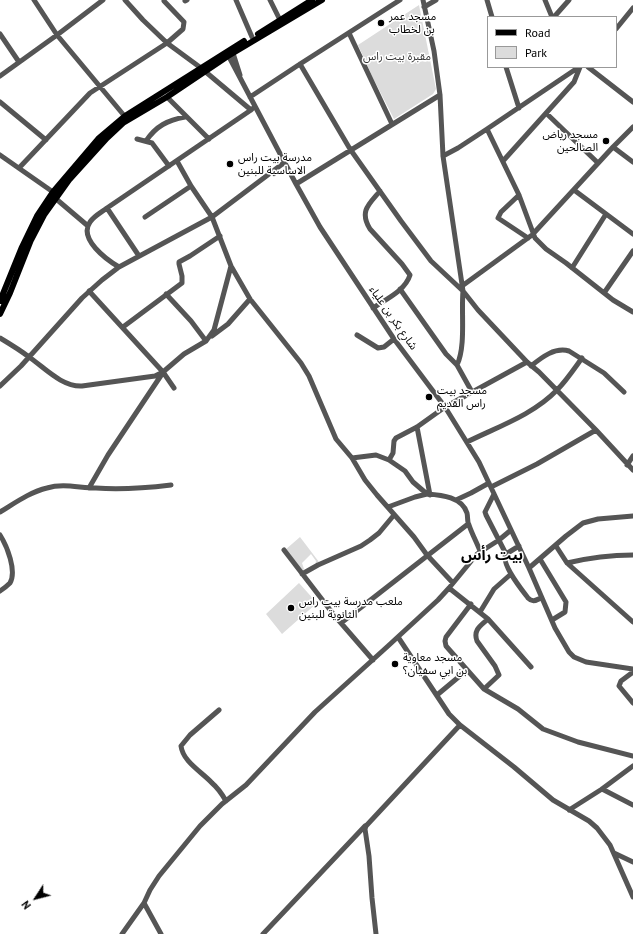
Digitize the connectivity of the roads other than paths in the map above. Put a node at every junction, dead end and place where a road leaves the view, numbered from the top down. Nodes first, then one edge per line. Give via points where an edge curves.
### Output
1 (34, 0) edge
2 (103, 0) edge
3 (125, 0) edge
4 (236, 0) edge
5 (270, 0) edge
6 (312, 0) edge
7 (322, 0) edge
8 (400, 0) edge
9 (423, 0) edge
10 (436, 0) edge
11 (487, 0) edge
12 (545, 0) edge
13 (569, 0) edge
14 (164, 1) dead end
15 (424, 6) junction
16 (633, 8) edge
17 (492, 16) edge
18 (553, 16) edge
19 (554, 16) edge
20 (280, 20) junction
21 (617, 28) edge
22 (349, 33) junction
23 (0, 34) edge
24 (57, 35) junction
25 (252, 37) junction
26 (167, 43) junction
27 (230, 52) junction
28 (19, 62) junction
29 (300, 64) junction
30 (506, 68) edge
31 (580, 68) edge
32 (589, 68) edge
33 (203, 69) junction
34 (573, 69) edge
35 (0, 76) edge
36 (99, 86) junction
37 (440, 95) junction
38 (167, 97) junction
39 (250, 97) junction
40 (0, 102) edge
41 (633, 102) edge
42 (520, 108) junction
43 (253, 109) junction
44 (546, 113) junction
45 (185, 117) junction
46 (127, 118) junction
47 (392, 124) junction
48 (633, 127) edge
49 (487, 128) junction
50 (137, 139) dead end
51 (209, 139) junction
52 (46, 140) junction
53 (146, 141) junction
54 (613, 147) junction
55 (350, 150) junction
56 (0, 155) edge
57 (443, 156) junction
58 (177, 161) junction
59 (504, 161) junction
60 (285, 162) junction
61 (633, 162) edge
62 (598, 163) junction
63 (169, 166) junction
64 (20, 168) junction
65 (296, 184) junction
66 (191, 186) junction
67 (574, 190) junction
68 (380, 191) junction
69 (54, 195) junction
70 (519, 195) junction
71 (107, 208) junction
72 (606, 214) junction
73 (145, 217) dead end
74 (212, 217) junction
75 (88, 226) junction
76 (633, 234) edge
77 (532, 235) junction
78 (220, 236) junction
79 (528, 238) junction
80 (633, 251) edge
81 (139, 256) junction
82 (231, 266) junction
83 (119, 267) junction
84 (572, 268) junction
85 (462, 289) junction
86 (400, 290) junction
87 (89, 291) junction
88 (604, 293) junction
89 (166, 294) junction
90 (250, 299) junction
91 (0, 301) edge
92 (373, 308) junction
93 (633, 312) edge
94 (0, 314) edge
95 (123, 327) junction
96 (357, 335) dead end
97 (0, 338) edge
98 (394, 338) junction
99 (208, 339) junction
100 (29, 357) junction
101 (582, 358) junction
102 (529, 364) junction
103 (457, 365) junction
104 (163, 372) junction
105 (0, 386) edge
106 (174, 388) dead end
107 (557, 390) junction
108 (472, 392) junction
109 (624, 392) dead end
110 (445, 407) junction
111 (417, 427) junction
112 (596, 430) junction
113 (467, 442) junction
114 (633, 456) edge
115 (352, 458) junction
116 (389, 460) junction
117 (627, 465) junction
118 (633, 470) edge
119 (170, 485) dead end
120 (490, 485) junction
121 (89, 488) junction
122 (429, 494) junction
123 (494, 494) junction
124 (456, 500) junction
125 (388, 507) junction
126 (0, 512) edge
127 (394, 515) junction
128 (633, 516) edge
129 (468, 524) junction
130 (511, 530) junction
131 (0, 535) edge
132 (499, 540) junction
133 (520, 546) junction
134 (556, 546) junction
135 (284, 550) dead end
136 (480, 551) junction
137 (506, 554) junction
138 (427, 555) junction
139 (633, 555) edge
140 (540, 559) junction
141 (566, 563) junction
142 (530, 568) junction
143 (302, 574) junction
144 (511, 574) junction
145 (453, 583) junction
146 (449, 588) junction
147 (0, 591) edge
148 (541, 598) junction
149 (471, 604) junction
150 (480, 612) junction
151 (488, 618) junction
152 (552, 620) junction
153 (633, 622) edge
154 (341, 623) junction
155 (398, 637) junction
156 (373, 660) junction
157 (531, 667) dead end
158 (633, 669) edge
159 (467, 670) junction
160 (633, 672) edge
161 (484, 689) junction
162 (437, 695) junction
163 (633, 703) edge
164 (219, 710) dead end
165 (460, 725) junction
166 (633, 756) edge
167 (633, 766) edge
168 (602, 788) junction
169 (226, 801) junction
170 (633, 805) edge
171 (569, 810) junction
172 (366, 826) junction
173 (614, 853) junction
174 (633, 862) edge
175 (633, 897) edge
176 (144, 903) junction
177 (122, 934) edge
178 (160, 934) edge
179 (263, 934) edge
180 (376, 934) edge

1 - 24 street
2 - 24 street
3 - 26 street
4 - 25 street
5 - 20 street
6 - 20 main road
7 - 27 main road
8 - 22 street
9 - 15 street
10 - 15 street
11 - 17 street
12 - 18 street
13 - 19 street
14 - 26 street via 184,25 183,29
15 - 37 street
16 - 21 street
20 - 25 main road
22 - 29 street
22 - 47 street
23 - 28 street
24 - 28 street
24 - 36 street
25 - 27 main road
26 - 33 street
26 - 36 street via 111,81
27 - 33 main road
27 - 39 street, شارع بكر بن علياء
28 - 35 street
29 - 39 street
29 - 55 street
30 - 42 street
31 - 44 street via 574,82
32 - 41 street
33 - 38 main road
33 - 43 street
33 - 46 main road
34 - 42 street
36 - 46 street
36 - 52 street
37 - 47 street
37 - 57 street
38 - 45 street
38 - 46 main road
39 - 43 street, شارع بكر بن علياء
40 - 52 street
42 - 49 street
43 - 51 street
43 - 60 street, شارع بكر بن علياء
44 - 59 street
44 - 62 street
45 - 51 street
45 - 53 street via 165,123
46 - 69 main road via 99,138
47 - 55 street
48 - 54 street
49 - 57 street
49 - 59 street
50 - 53 street
51 - 58 street
52 - 64 street
53 - 63 street via 152,143
54 - 61 street
54 - 62 street
55 - 65 street
55 - 68 street
56 - 64 street
57 - 85 street
58 - 63 street
58 - 66 street
59 - 70 street
60 - 65 street, شارع بكر بن علياء
60 - 74 street
62 - 67 street
63 - 71 street
64 - 69 street
65 - 92 street, شارع بكر بن علياء via 320,227
66 - 73 street
66 - 74 street
67 - 72 street
67 - 77 street
68 - 85 street via 431,261
68 - 86 street via 367,207 366,222 408,271 409,280
69 - 75 street
69 - 91 main road via 30,229
69 - 94 main road via 35,232
70 - 77 street
70 - 79 street via 498,218
71 - 75 street
71 - 81 street
72 - 76 street
72 - 84 street
74 - 78 street
74 - 81 street
75 - 83 street via 95,249
77 - 79 street
77 - 84 street
78 - 82 street
78 - 89 street via 179,262 182,283
79 - 85 street
80 - 88 street
81 - 83 street
82 - 90 street
82 - 99 street via 214,330
83 - 87 street
84 - 88 street
85 - 102 street via 478,310
85 - 103 street via 461,344
86 - 92 street
86 - 103 street via 446,354
87 - 95 street
87 - 100 street
88 - 93 street
89 - 95 street
89 - 99 street
90 - 99 street via 228,324
90 - 115 street via 305,369 334,434
92 - 98 street, شارع بكر بن علياء
95 - 104 street
96 - 98 street via 378,348 384,347
97 - 100 street
98 - 110 street, شارع بكر بن علياء
99 - 104 street via 184,354
100 - 104 street via 62,381 76,386 152,377
100 - 105 street
101 - 102 street via 562,349
101 - 107 street
101 - 109 street via 604,373
102 - 107 street
102 - 108 street
103 - 108 street
104 - 106 street
104 - 121 street
107 - 112 street
107 - 113 street via 519,418
108 - 110 street
110 - 111 street
110 - 113 street, شارع بكر بن علياء
111 - 116 street via 396,438
111 - 122 street
112 - 117 street
112 - 120 street via 537,464
113 - 120 street, شارع بكر بن علياء
114 - 117 street
115 - 116 street via 376,455
115 - 125 street via 365,480
116 - 122 street
117 - 118 street
119 - 121 street via 145,488
120 - 123 street, شارع بكر بن علياء
120 - 124 street
121 - 126 street via 62,485 46,488
122 - 124 street
122 - 125 street
123 - 130 street, شارع بكر بن علياء
123 - 132 street via 485,513
124 - 129 street via 465,510
125 - 127 street
127 - 138 street
127 - 143 street via 379,533 361,546
128 - 134 street via 583,523
129 - 136 street
129 - 138 street
130 - 132 street
130 - 133 street, شارع بكر بن علياء
131 - 147 street via 9,552 12,574 11,582
132 - 136 street
132 - 137 street
133 - 137 street
133 - 142 street, شارع بكر بن علياء
134 - 140 street
134 - 141 street
135 - 143 street
136 - 145 street
137 - 144 street via 504,560
138 - 145 street
138 - 154 street
139 - 141 street
140 - 142 street
140 - 152 street via 566,602 565,612
141 - 153 street
142 - 148 street, شارع بكر بن علياء
143 - 154 street
144 - 148 street via 531,601
144 - 150 street via 494,589
145 - 146 street
146 - 149 street
146 - 155 street
148 - 152 street, شارع بكر بن علياء
149 - 150 street
149 - 159 street via 445,642
150 - 151 street
151 - 157 street
151 - 161 street via 477,629 476,637 499,675
152 - 158 street, شارع بكر بن علياء via 574,657 586,662
154 - 156 street
155 - 156 street
155 - 162 street
156 - 169 street via 315,712 246,785
159 - 161 street
159 - 162 street
160 - 163 street via 621,681 619,686
161 - 166 street via 518,709 546,730 578,742
162 - 165 street via 449,714
164 - 169 street via 190,735 182,749 188,760 212,782
165 - 171 street
165 - 172 street
167 - 168 street
168 - 170 street
168 - 171 street
169 - 176 street via 200,826 159,876
171 - 173 street via 590,821 605,837
172 - 179 street
172 - 180 street
173 - 174 street
173 - 175 street
176 - 177 street
176 - 178 street

